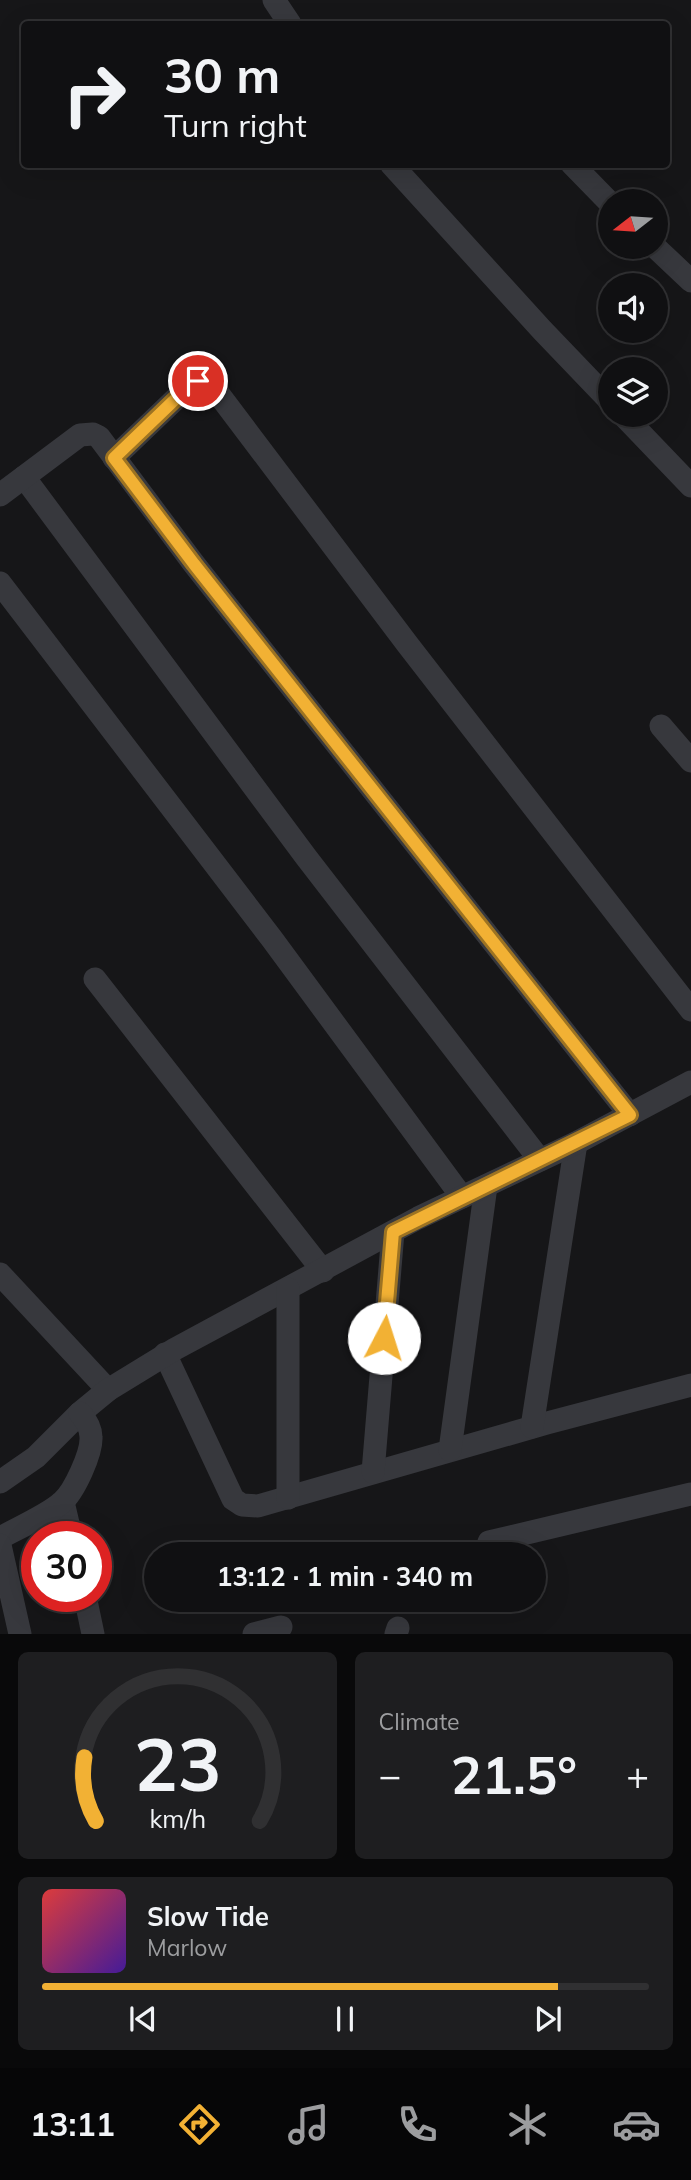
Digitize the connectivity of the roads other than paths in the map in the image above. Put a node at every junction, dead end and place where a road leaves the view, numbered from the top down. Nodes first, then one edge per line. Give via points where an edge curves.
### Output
1 (274, 0) edge
2 (288, 21) edge
3 (395, 168) edge
4 (576, 168) edge
5 (598, 191) edge
6 (668, 259) edge
7 (691, 281) edge
8 (598, 389) edge
9 (634, 427) edge
10 (114, 458) junction
11 (24, 477) junction
12 (691, 486) edge
13 (0, 495) edge
14 (0, 583) edge
15 (661, 726) dead end
16 (691, 761) edge
17 (95, 979) dead end
18 (691, 1010) edge
19 (691, 1082) edge
20 (630, 1115) junction
21 (576, 1143) junction
22 (540, 1160) junction
23 (486, 1186) junction
24 (461, 1197) junction
25 (393, 1232) junction
26 (323, 1270) junction
27 (0, 1275) edge
28 (288, 1289) junction
29 (165, 1354) junction
30 (691, 1385) edge
31 (107, 1390) junction
32 (80, 1413) junction
33 (532, 1427) junction
34 (450, 1450) junction
35 (373, 1472) junction
36 (0, 1482) edge
37 (691, 1494) edge
38 (288, 1498) junction
39 (63, 1502) junction
40 (67, 1521) edge
41 (0, 1538) edge
42 (489, 1542) dead end
43 (0, 1545) edge
44 (88, 1612) edge
45 (281, 1627) dead end
46 (20, 1634) edge
47 (93, 1634) edge
48 (254, 1634) edge

1 - 2 street
3 - 8 street
4 - 5 street
6 - 7 street
9 - 12 street
10 - 11 street via 99,437 86,433
10 - 18 street via 194,383 211,384
10 - 20 street
11 - 13 street
11 - 22 street via 306,857
14 - 24 street via 272,939
15 - 16 street
17 - 26 street
19 - 20 street
20 - 21 street
21 - 22 street
21 - 33 street
22 - 23 street
23 - 24 street
23 - 34 street
24 - 25 street
25 - 26 street
25 - 35 street
26 - 28 street
27 - 31 street
28 - 29 street
28 - 38 street
29 - 31 street
29 - 38 street via 233,1499 242,1506 258,1506
30 - 33 street
31 - 32 street
32 - 36 street via 36,1457
32 - 39 street via 92,1438 81,1472
33 - 34 street
34 - 35 street
35 - 38 street
37 - 42 street
39 - 40 street
39 - 41 street
43 - 46 street
44 - 47 street
45 - 48 street

